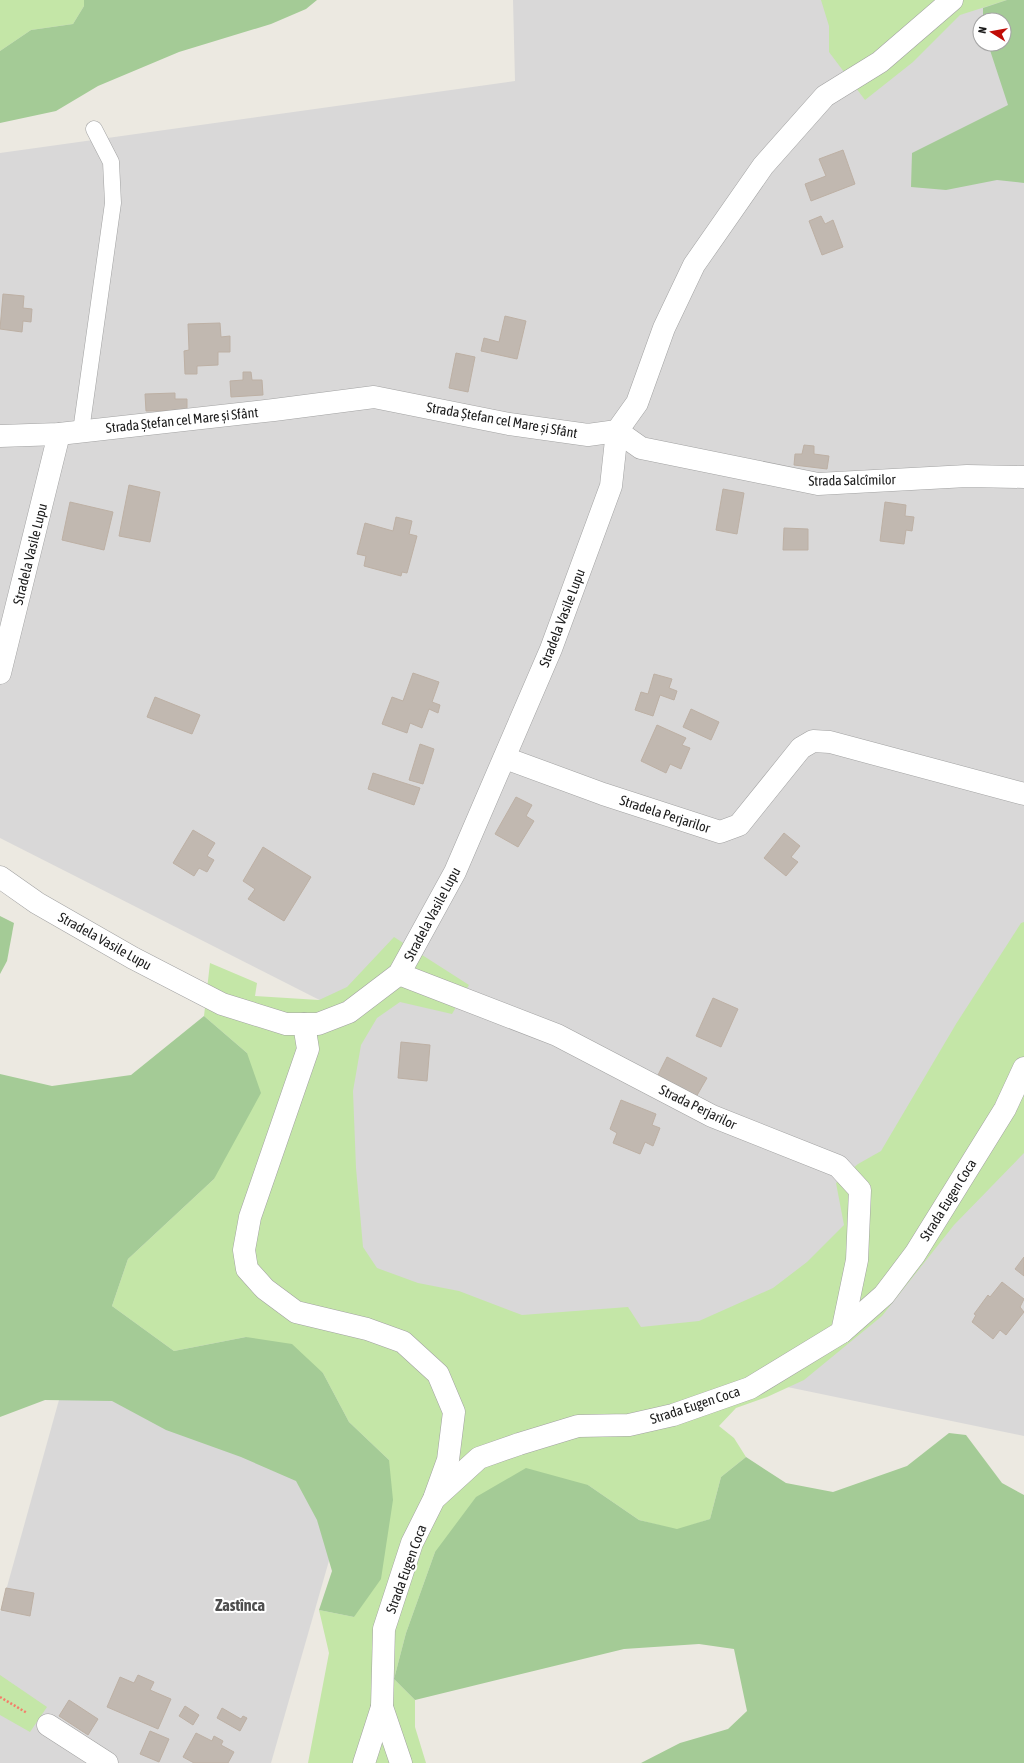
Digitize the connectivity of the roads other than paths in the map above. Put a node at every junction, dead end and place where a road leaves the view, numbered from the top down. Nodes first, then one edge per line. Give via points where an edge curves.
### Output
1 (952, 0) edge
2 (94, 129) dead end
3 (617, 431) junction
4 (81, 432) junction
5 (59, 434) junction
6 (0, 436) edge
7 (1024, 477) edge
8 (0, 673) edge
9 (505, 758) junction
10 (1024, 794) edge
11 (0, 876) edge
12 (399, 974) junction
13 (304, 1024) junction
14 (1024, 1068) edge
15 (1014, 1105) edge
16 (842, 1332) junction
17 (434, 1499) junction
18 (382, 1707) junction
19 (48, 1725) road end
20 (107, 1763) edge
21 (364, 1763) edge
22 (401, 1763) edge

1 - 3 street via 880,62 825,96 763,166 694,265 664,328 637,403
2 - 4 lane via 111,162 113,203
3 - 4 street, Strada Ștefan cel Mare și Sfânt via 588,435 523,426 374,397
3 - 7 street, Strada Salcîmilor via 642,448 818,484 967,476
3 - 9 street, Stradela Vasile Lupu via 611,486 552,650
4 - 5 street, Strada Ștefan cel Mare și Sfânt
5 - 6 street, Strada Ștefan cel Mare și Sfânt
5 - 8 street, Stradela Vasile Lupu
9 - 10 street, Stradela Perjarilor via 603,794 720,832 740,824 801,748 813,741 830,742
9 - 12 street, Stradela Vasile Lupu via 455,872
11 - 13 street, Stradela Vasile Lupu via 37,903 133,958 222,1004 286,1024
12 - 13 street, Stradela Vasile Lupu via 349,1012 318,1024
12 - 16 street, Strada Perjarilor via 557,1035 712,1116 838,1166 860,1190 856,1260
13 - 17 street via 308,1049 250,1217 244,1250 247,1269 265,1289 296,1312 367,1329 403,1342 438,1374 454,1412 448,1460
14 - 15 street, Strada Eugen Coca
15 - 16 street, Strada Eugen Coca via 915,1254 884,1295
16 - 17 street, Strada Eugen Coca via 750,1388 673,1415 629,1425 578,1426 479,1458
17 - 18 street, Strada Eugen Coca via 412,1543 384,1629
18 - 21 street
18 - 22 street, Strada Eugen Coca
19 - 20 street

